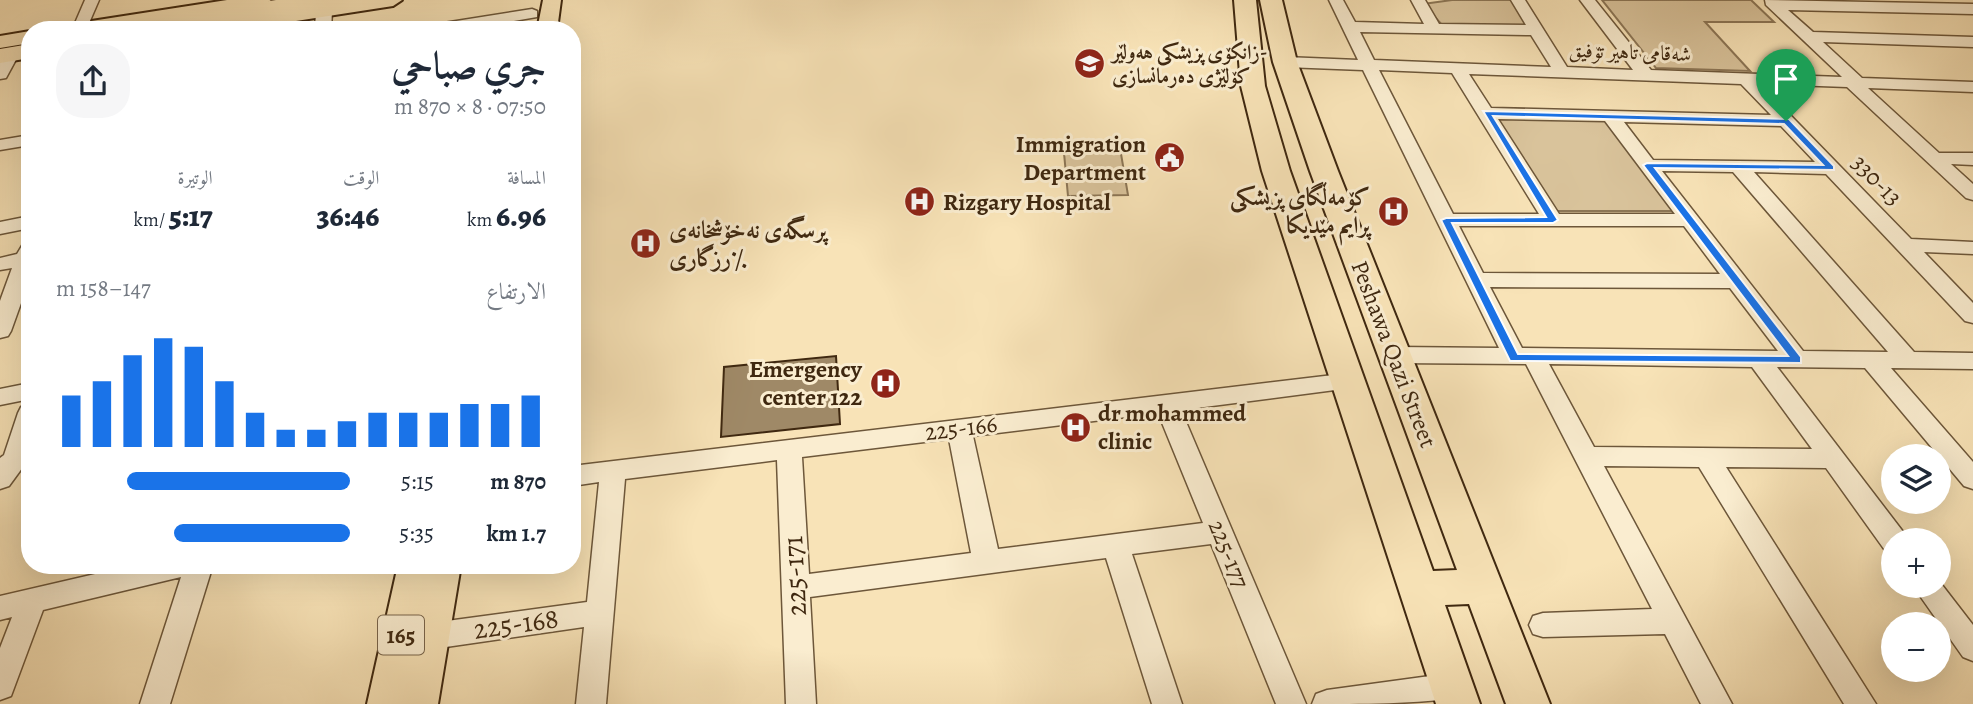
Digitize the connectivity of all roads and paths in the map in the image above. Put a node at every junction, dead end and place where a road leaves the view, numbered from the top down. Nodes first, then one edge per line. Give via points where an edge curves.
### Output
1 (92, 0) edge
2 (262, 0) edge
3 (356, 0) edge
4 (393, 0) edge
5 (1336, 0) edge
6 (1418, 0) edge
7 (1518, 0) edge
8 (1587, 0) edge
9 (1772, 3) edge
10 (1856, 3) edge
11 (1928, 4) edge
12 (1260, 6) edge
13 (540, 7) edge
14 (1973, 9) edge
15 (323, 13) edge
16 (80, 21) edge
17 (127, 21) edge
18 (223, 21) edge
19 (227, 21) edge
20 (264, 21) edge
21 (474, 21) edge
22 (1349, 27) junction
23 (1434, 28) junction
24 (1537, 30) junction
25 (1809, 37) junction
26 (1973, 43) edge
27 (1285, 62) junction
28 (1368, 65) junction
29 (1458, 69) junction
30 (1562, 72) junction
31 (1646, 75) junction
32 (1746, 79) junction
33 (1855, 83) junction
34 (1969, 90) edge
35 (1486, 113) junction
36 (1610, 116) junction
37 (1786, 121) junction
38 (21, 142) edge
39 (0, 145) edge
40 (1933, 158) junction
41 (1973, 159) edge
42 (1647, 165) junction
43 (1739, 167) junction
44 (1831, 168) junction
45 (1276, 171) junction
46 (1324, 171) junction
47 (1973, 194) edge
48 (1446, 220) junction
49 (1553, 220) junction
50 (1690, 220) junction
51 (21, 223) edge
52 (0, 228) edge
53 (1905, 245) junction
54 (1973, 248) edge
55 (21, 256) edge
56 (0, 264) edge
57 (21, 269) edge
58 (1476, 281) junction
59 (1736, 281) junction
60 (6, 302) edge
61 (1973, 316) edge
62 (0, 331) edge
63 (1395, 355) junction
64 (1524, 358) junction
65 (1759, 360) junction
66 (1797, 360) junction
67 (1871, 360) junction
68 (1908, 361) junction
69 (1973, 361) edge
70 (1350, 381) junction
71 (21, 393) edge
72 (0, 397) edge
73 (1166, 403) junction
74 (958, 428) junction
75 (21, 444) edge
76 (789, 449) junction
77 (1586, 456) junction
78 (1706, 457) junction
79 (1833, 459) junction
80 (15, 465) edge
81 (1968, 467) edge
82 (613, 471) junction
83 (581, 475) edge
84 (1884, 528) edge
85 (1219, 531) junction
86 (1115, 545) junction
87 (987, 562) junction
88 (105, 574) edge
89 (196, 574) edge
90 (413, 574) edge
91 (442, 574) edge
92 (87, 576) edge
93 (796, 587) junction
94 (1484, 587) junction
95 (1419, 588) junction
96 (1936, 598) edge
97 (33, 600) junction
98 (0, 608) edge
99 (600, 612) junction
100 (1672, 621) junction
101 (1543, 625) dead end
102 (432, 636) junction
103 (1973, 648) edge
104 (0, 686) edge
105 (1455, 696) edge
106 (155, 704) edge
107 (386, 704) edge
108 (419, 704) edge
109 (591, 704) edge
110 (801, 704) edge
111 (1167, 704) edge
112 (1291, 704) edge
113 (1327, 704) edge
114 (1528, 704) edge
115 (1717, 704) edge
116 (1861, 704) edge

1 - 16 street
2 - 17 main road
3 - 18 highway
4 - 15 main road
5 - 22 street
6 - 23 street
7 - 24 street
8 - 31 street
9 - 10 street
9 - 25 street
10 - 11 street
11 - 14 street
12 - 27 highway, Peshawa Qazi Street
12 - 45 highway, Peshawa Qazi Street via 1253,86
13 - 21 street
15 - 19 highway
15 - 20 main road
22 - 23 street
22 - 28 street
23 - 24 street
24 - 30 street
25 - 26 street
25 - 33 street
27 - 28 street, شەقامی تاهیر تۆفیق
27 - 46 highway, Peshawa Qazi Street
28 - 29 street, شەقامی تاهیر تۆفیق
28 - 48 street
29 - 30 street, شەقامی تاهیر تۆفیق
29 - 35 street
30 - 31 street, شەقامی تاهیر تۆفیق
31 - 32 street, شەقامی تاهیر تۆفیق
32 - 33 street, شەقامی تاهیر تۆفیق
32 - 37 street, 330-13
33 - 34 street, شەقامی تاهیر تۆفیق
33 - 40 street
35 - 36 street
35 - 49 street
36 - 37 street
36 - 42 street
37 - 44 street, 330-13
38 - 39 street
40 - 41 street
40 - 47 street
42 - 43 street
42 - 50 street
43 - 44 street
43 - 68 street
44 - 53 street, 330-13
45 - 46 highway via 1297,164
45 - 70 highway, Peshawa Qazi Street
46 - 63 highway, Peshawa Qazi Street
48 - 49 street
48 - 58 street
49 - 50 street
50 - 59 street
51 - 52 street
53 - 54 street
53 - 61 street, 330-13
55 - 56 street
57 - 60 street
58 - 59 street
58 - 64 street
59 - 66 street
60 - 62 street
63 - 64 street
63 - 94 highway, Peshawa Qazi Street
64 - 65 street
64 - 77 street
65 - 66 street
65 - 79 street
66 - 67 street
67 - 68 street
67 - 81 street
68 - 69 street
70 - 73 street, 225-166
70 - 95 highway, Peshawa Qazi Street
71 - 72 street
73 - 74 street, 225-166
73 - 85 street, 225-177
74 - 76 street, 225-166
74 - 87 street
75 - 80 street
76 - 82 street, 225-166
76 - 93 street, 225-171
77 - 78 street
77 - 100 street
78 - 79 street
78 - 116 street
79 - 84 street
82 - 83 street, 225-166
82 - 99 street
85 - 86 street
85 - 112 street, 225-177
86 - 87 street
86 - 111 street
87 - 93 street
88 - 92 street
89 - 106 street
90 - 107 main road, 165
91 - 102 main road, 165
92 - 97 street
93 - 110 street, 225-171
94 - 95 highway
94 - 114 highway, Peshawa Qazi Street
95 - 105 highway, Peshawa Qazi Street
96 - 103 street
97 - 98 street
97 - 104 street
99 - 102 street, 225-168
99 - 109 street
100 - 101 street
100 - 115 street
102 - 108 main road, 165
105 - 113 street

